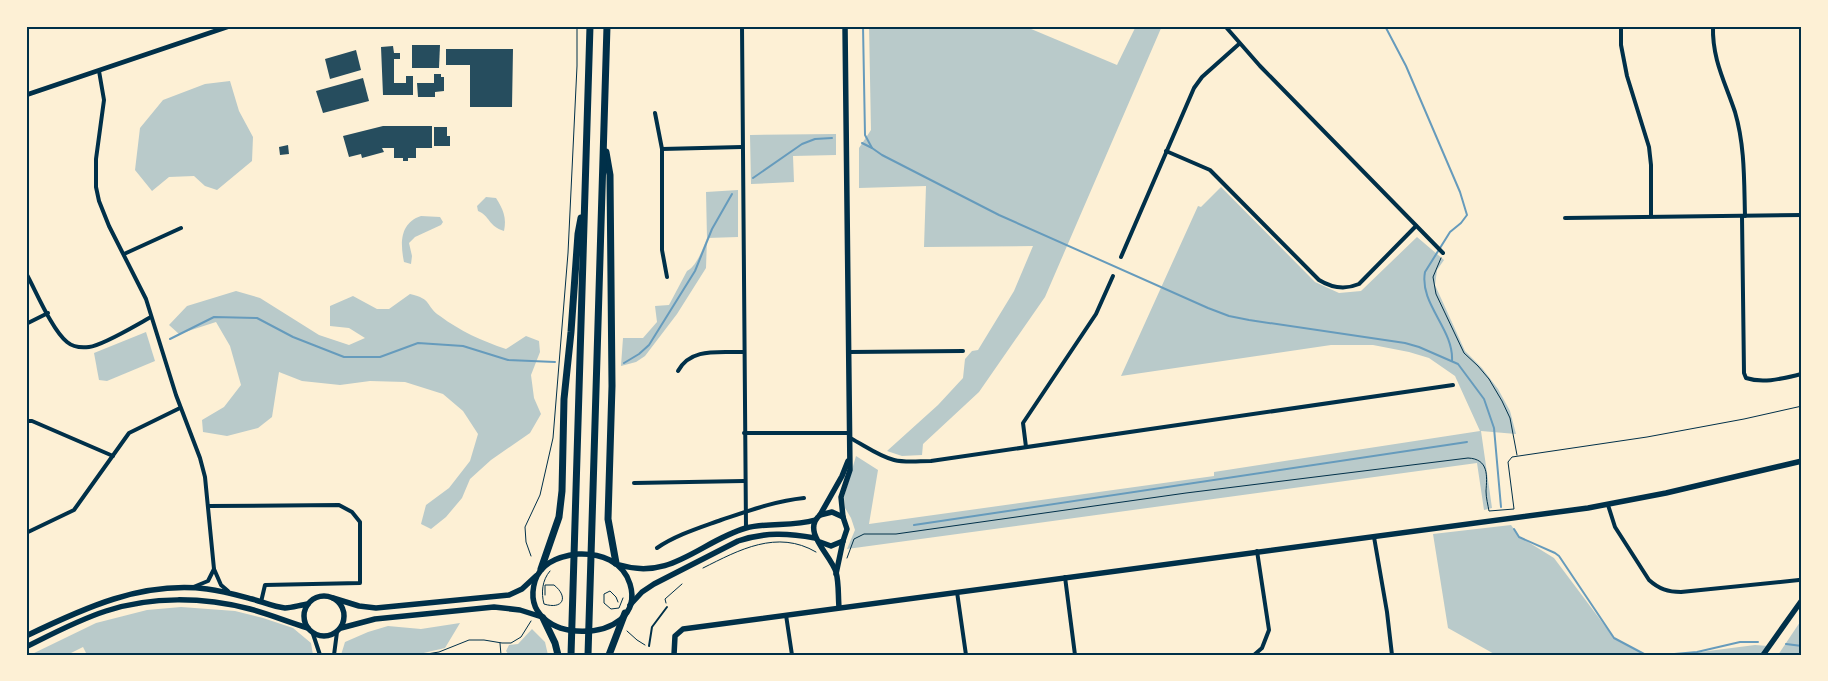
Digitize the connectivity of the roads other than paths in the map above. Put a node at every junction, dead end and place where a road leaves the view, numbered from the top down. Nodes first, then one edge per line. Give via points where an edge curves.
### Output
1 (230, 26) edge
2 (590, 26) edge
3 (606, 26) edge
4 (742, 26) edge
5 (845, 26) edge
6 (1225, 26) edge
7 (1621, 26) edge
8 (1713, 26) edge
9 (1239, 44) junction
10 (99, 70) junction
11 (26, 95) edge
12 (654, 113) dead end
13 (603, 137) junction
14 (742, 147) junction
15 (662, 149) junction
16 (1166, 151) junction
17 (585, 197) junction
18 (1802, 215) edge
19 (1651, 216) junction
20 (1744, 216) junction
21 (1565, 218) dead end
22 (1416, 226) junction
23 (181, 228) dead end
24 (1443, 253) road end
25 (124, 254) junction
26 (1121, 257) dead end
27 (26, 272) edge
28 (1113, 276) dead end
29 (667, 277) dead end
30 (48, 313) junction
31 (151, 317) junction
32 (26, 324) edge
33 (962, 351) dead end
34 (744, 352) junction
35 (849, 352) junction
36 (678, 371) dead end
37 (1802, 374) edge
38 (1453, 385) dead end
39 (180, 408) junction
40 (26, 421) edge
41 (744, 433) junction
42 (850, 436) junction
43 (1026, 447) junction
44 (113, 456) junction
45 (850, 457) junction
46 (1802, 461) edge
47 (744, 481) junction
48 (634, 483) dead end
49 (804, 498) dead end
50 (1608, 505) junction
51 (208, 506) junction
52 (745, 512) junction
53 (820, 515) junction
54 (843, 517) junction
55 (815, 520) junction
56 (746, 528) junction
57 (26, 533) edge
58 (1374, 537) junction
59 (817, 540) junction
60 (843, 541) junction
61 (657, 548) dead end
62 (1257, 551) junction
63 (615, 563) junction
64 (214, 569) junction
65 (540, 571) junction
66 (836, 574) junction
67 (1065, 577) junction
68 (1799, 580) dead end
69 (191, 588) junction
70 (957, 592) junction
71 (230, 593) junction
72 (333, 598) junction
73 (1802, 600) edge
74 (262, 602) junction
75 (308, 604) junction
76 (629, 605) junction
77 (666, 607) road end
78 (839, 608) junction
79 (625, 613) junction
80 (786, 615) junction
81 (542, 617) junction
82 (308, 628) junction
83 (339, 630) junction
84 (314, 634) junction
85 (26, 636) edge
86 (649, 646) road end
87 (26, 647) edge
88 (320, 655) edge
89 (334, 655) edge
90 (558, 655) edge
91 (571, 655) edge
92 (588, 655) edge
93 (609, 655) edge
94 (674, 655) edge
95 (792, 655) edge
96 (966, 655) edge
97 (1075, 655) edge
98 (1254, 655) edge
99 (1392, 655) edge
100 (1763, 655) edge

1 - 10 street
2 - 17 highway
3 - 13 highway
4 - 14 street
5 - 35 main road
6 - 9 street
7 - 19 street via 1627,76 1651,165
8 - 20 street via 1715,54 1735,112 1744,162
9 - 16 street via 1194,88
9 - 22 street
10 - 11 street
10 - 25 street via 104,100 96,159 96,187 103,212
12 - 15 street
13 - 63 highway via 610,175 612,386 608,518
13 - 92 highway
14 - 15 street
14 - 34 street
15 - 29 street via 662,250
16 - 22 street via 1210,170 1319,280 1334,287 1359,284
16 - 26 street
17 - 65 highway via 578,234 564,399 559,517
17 - 91 highway
18 - 20 street
19 - 20 street
19 - 21 street
20 - 37 street via 1744,373 1746,378 1759,381
22 - 24 street
23 - 25 street
25 - 31 street
27 - 30 street
28 - 43 street via 1096,314 1023,423
30 - 31 street via 67,342 81,348 96,345
30 - 32 street
31 - 39 street
33 - 35 street
34 - 36 street via 697,354 684,362
34 - 41 street
35 - 42 main road
38 - 43 street
39 - 44 street via 129,433
39 - 51 street via 203,468
40 - 44 street
41 - 42 street
41 - 47 street
42 - 43 street via 879,454 911,462
42 - 45 main road
44 - 57 street via 74,510
45 - 53 main road
45 - 54 main road via 848,479 841,497
46 - 50 main road
47 - 48 street
47 - 52 street
49 - 52 street
50 - 58 main road
50 - 68 street via 1615,527 1649,580 1657,587 1681,592
51 - 64 street
51 - 74 street via 339,505 352,512 360,522 360,584 265,585
52 - 56 street
52 - 61 street via 670,539
53 - 54 main road via 832,512
53 - 55 main road
54 - 60 main road via 847,529
55 - 56 main road
55 - 59 main road via 813,527
56 - 63 main road via 663,567 644,570
58 - 62 main road
58 - 99 street
59 - 60 main road via 831,546
59 - 66 main road
59 - 76 main road via 775,533 752,536 647,588
60 - 66 main road
62 - 67 main road
62 - 98 street via 1269,630 1262,648
63 - 65 main road via 598,556 568,555 554,560
63 - 76 main road via 625,572 631,586
64 - 69 street via 208,581
64 - 71 street via 221,585
65 - 72 main road via 522,589 503,596 376,608
65 - 81 main road via 534,585 534,598
66 - 78 main road
67 - 70 main road
67 - 97 street
69 - 71 main road
69 - 85 main road via 155,589 105,600
70 - 78 main road
70 - 96 street
71 - 74 main road
72 - 75 main road via 319,596
72 - 83 main road via 344,611
73 - 100 main road
74 - 75 main road via 283,608
75 - 82 main road via 304,618
76 - 79 main road
77 - 86 lane via 652,627
78 - 80 main road
79 - 81 main road via 611,626 582,631 553,624
79 - 93 highway
80 - 94 main road via 683,629 674,639
80 - 95 street
81 - 83 main road via 509,608 473,608 376,619
81 - 90 highway via 556,643
82 - 84 main road
82 - 87 main road via 252,609 224,604 155,601 106,611
83 - 84 main road via 325,636
83 - 89 street
84 - 88 street

